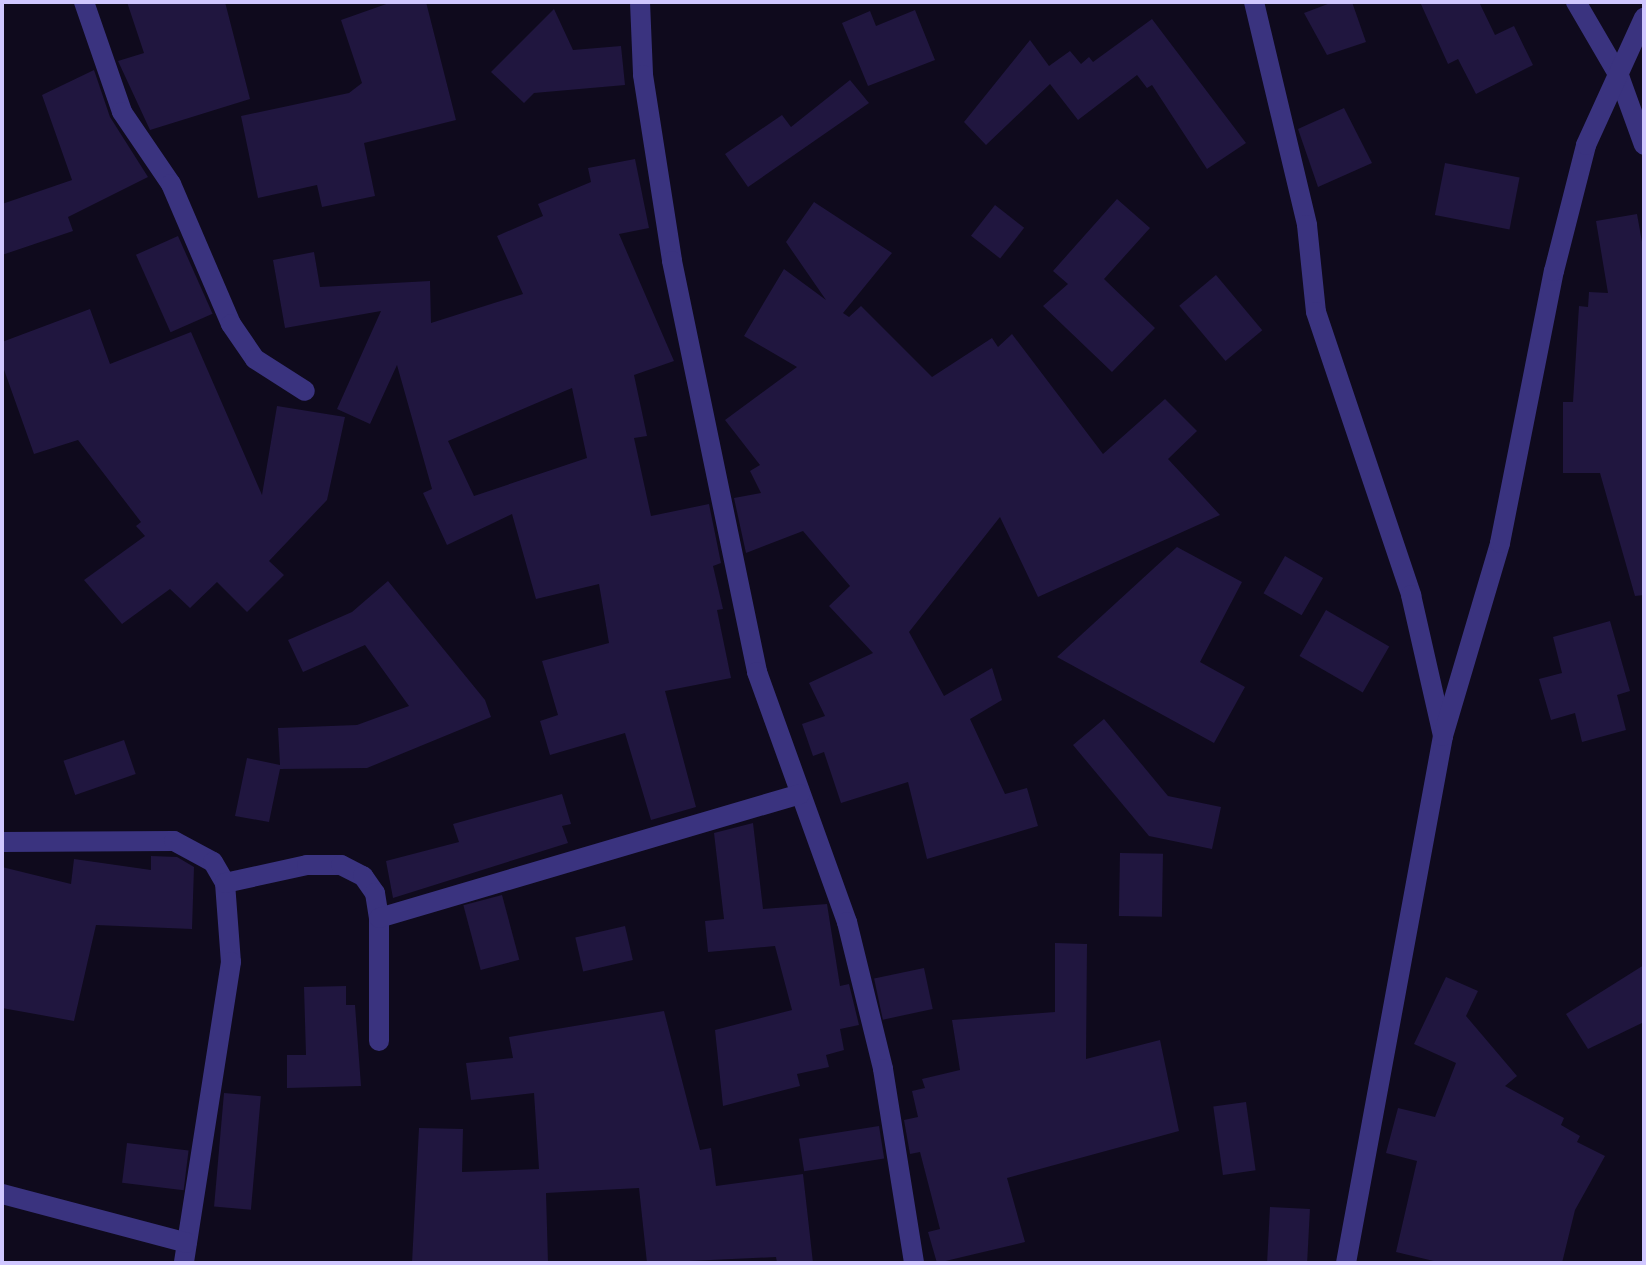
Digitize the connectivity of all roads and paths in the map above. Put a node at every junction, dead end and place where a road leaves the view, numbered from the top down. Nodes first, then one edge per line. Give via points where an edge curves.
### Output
1 (84, 2) edge
2 (640, 2) edge
3 (1254, 2) edge
4 (1576, 2) edge
5 (1644, 18) edge
6 (1619, 76) junction
7 (1644, 145) edge
8 (305, 391) dead end
9 (1443, 736) junction
10 (800, 794) junction
11 (2, 842) edge
12 (225, 883) junction
13 (379, 918) junction
14 (379, 1041) dead end
15 (2, 1194) edge
16 (186, 1253) edge
17 (914, 1263) edge
18 (1346, 1263) edge

1 - 8 street via 122,112 171,184 231,324 255,359
2 - 10 street via 650,131 692,365 757,672
3 - 9 street via 1307,225 1316,312 1411,595
4 - 6 street
5 - 6 street
6 - 7 street
6 - 9 street via 1586,145 1524,408 1500,543
9 - 18 street
10 - 13 street
10 - 17 street via 847,922 869,1010
11 - 12 street via 174,841 213,862
12 - 13 street via 307,865 341,865 363,876 375,893
12 - 16 street via 231,962
13 - 14 street
15 - 16 street

